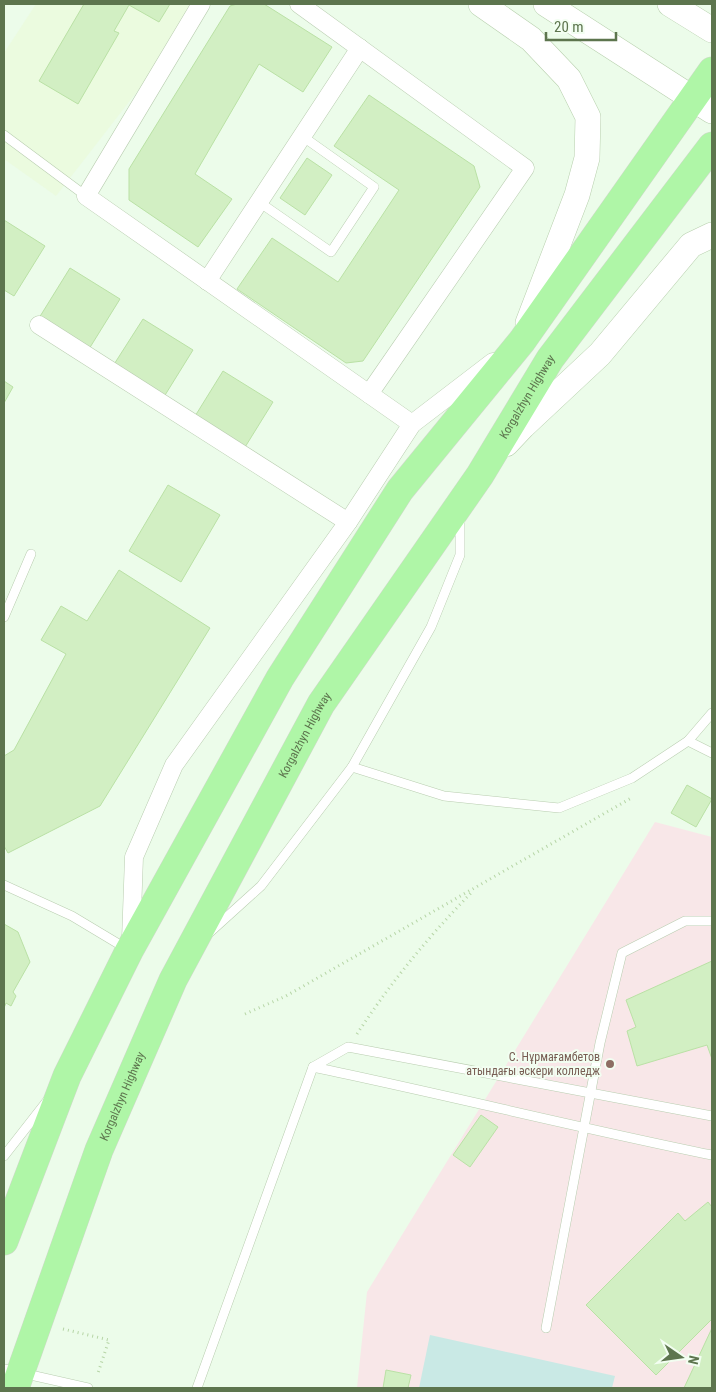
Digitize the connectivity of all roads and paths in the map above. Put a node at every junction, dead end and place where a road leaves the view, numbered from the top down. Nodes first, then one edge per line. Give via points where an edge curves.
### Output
1 (201, 4) edge
2 (299, 4) edge
3 (481, 4) edge
4 (546, 4) edge
5 (670, 4) edge
6 (712, 30) edge
7 (360, 48) junction
8 (712, 72) edge
9 (703, 105) edge
10 (4, 135) edge
11 (302, 136) junction
12 (712, 146) edge
13 (86, 196) junction
14 (259, 202) junction
15 (712, 235) edge
16 (207, 281) junction
17 (39, 325) dead end
18 (522, 341) junction
19 (369, 394) junction
20 (412, 424) junction
21 (480, 474) junction
22 (460, 503) junction
23 (348, 522) junction
24 (31, 554) dead end
25 (4, 617) edge
26 (712, 713) edge
27 (688, 742) junction
28 (712, 753) edge
29 (352, 767) junction
30 (636, 794) dead end
31 (4, 885) edge
32 (476, 887) junction
33 (712, 921) edge
34 (130, 949) junction
35 (188, 953) junction
36 (246, 1014) dead end
37 (348, 1047) junction
38 (313, 1067) junction
39 (67, 1076) junction
40 (590, 1094) junction
41 (712, 1116) edge
42 (584, 1129) junction
43 (712, 1155) edge
44 (4, 1156) edge
45 (4, 1240) edge
46 (60, 1328) dead end
47 (546, 1328) dead end
48 (98, 1373) dead end
49 (13, 1377) edge
50 (88, 1388) edge
51 (197, 1388) edge

1 - 13 street
2 - 7 street
3 - 18 main road via 531,39 569,79 588,117 587,158 577,195
4 - 9 main road
5 - 6 main road
7 - 11 street
7 - 19 street via 525,168
8 - 9 main road
9 - 18 main road
10 - 13 lane
11 - 14 street
11 - 14 lane via 374,187 331,252
12 - 21 main road, Korgalzhyn Highway via 550,359
13 - 16 street
14 - 16 street
15 - 21 main road via 691,246 600,354 523,426
16 - 19 street
17 - 23 street
18 - 20 street
18 - 34 main road via 395,498 280,678
19 - 20 street
20 - 23 street
21 - 22 main road, Korgalzhyn Highway
22 - 29 lane via 460,555 431,627
22 - 35 main road, Korgalzhyn Highway via 321,704
23 - 34 street via 174,765 134,857
24 - 25 lane
26 - 27 lane
27 - 28 lane
27 - 29 lane via 632,778 559,808 444,796
29 - 35 lane via 261,886
30 - 32 path
31 - 34 lane via 72,916
32 - 36 path via 286,996
32 - 37 path via 429,936 378,1001
33 - 40 lane via 685,921 622,953
34 - 39 main road
35 - 49 main road, Korgalzhyn Highway via 173,980 99,1150
37 - 38 lane
37 - 40 lane
38 - 42 lane via 488,1104
38 - 51 lane
39 - 44 lane
39 - 45 main road
40 - 41 lane
40 - 42 lane
42 - 43 lane
42 - 47 lane
46 - 48 path via 109,1340
49 - 50 lane

